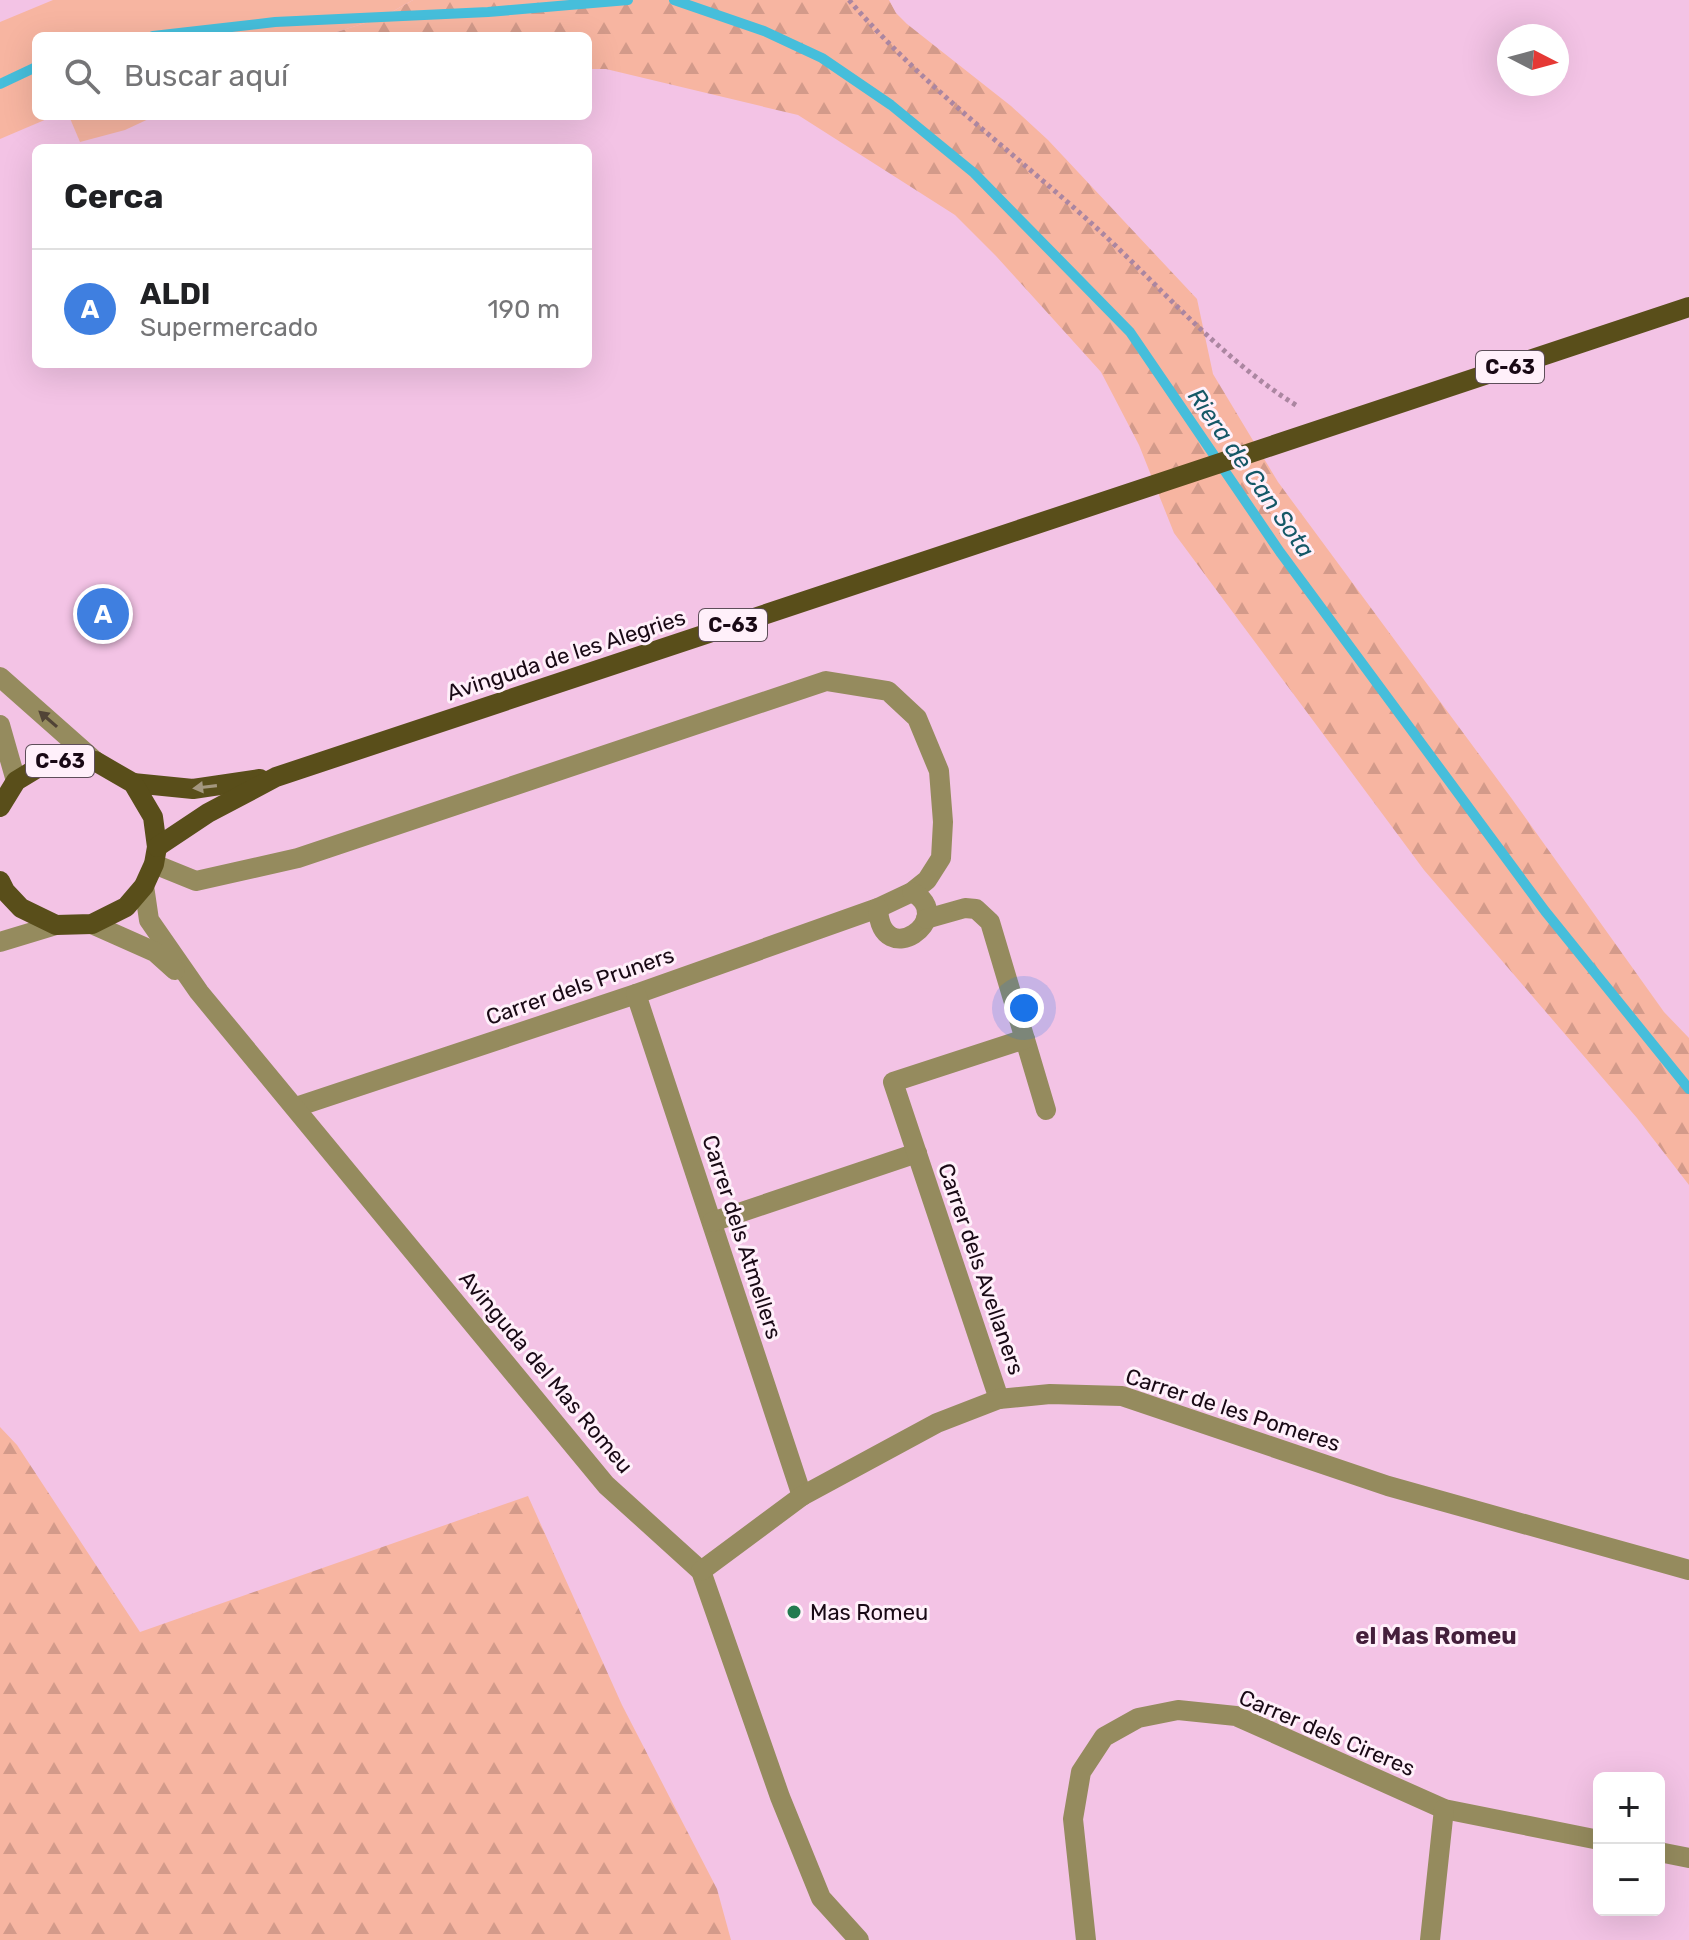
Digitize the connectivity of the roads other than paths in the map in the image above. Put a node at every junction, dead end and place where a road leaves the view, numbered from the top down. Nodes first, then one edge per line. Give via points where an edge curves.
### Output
1 (1689, 307) edge
2 (0, 677) edge
3 (0, 725) edge
4 (95, 761) junction
5 (276, 777) junction
6 (16, 781) junction
7 (133, 783) junction
8 (1, 802) edge
9 (155, 856) junction
10 (144, 886) junction
11 (2, 888) edge
12 (912, 892) junction
13 (878, 908) junction
14 (926, 919) junction
15 (92, 924) junction
16 (56, 925) junction
17 (0, 942) edge
18 (199, 992) junction
19 (636, 994) junction
20 (1025, 1039) junction
21 (296, 1107) junction
22 (1046, 1110) dead end
23 (917, 1153) junction
24 (712, 1222) junction
25 (999, 1399) junction
26 (802, 1496) junction
27 (1689, 1570) edge
28 (701, 1571) junction
29 (1444, 1809) junction
30 (1593, 1839) edge
31 (1665, 1853) edge
32 (1689, 1858) edge
33 (859, 1940) edge
34 (1086, 1940) edge
35 (1430, 1940) edge

1 - 5 main road, Avinguda de les Alegries / C-63
4 -> 2 street
3 - 6 street
4 - 6 main road, C-63 via 49,761
4 - 7 main road, C-63
5 -> 7 main road, C-63 via 193,789
5 - 9 main road, C-63 via 208,813
6 - 8 main road, C-63
7 - 9 main road, C-63 via 153,817
9 - 10 main road
9 - 12 street via 196,881 298,858 826,681 888,691 917,718 939,771 941,858
10 - 15 main road via 126,907
10 - 18 street, Avinguda del Mas Romeu via 149,920
11 - 16 main road via 21,908
12 - 13 street
12 - 14 street via 921,897
13 - 14 street via 887,934 902,939 915,936
13 - 19 street, Carrer dels Pruners
14 - 20 street via 965,908 985,915
15 - 16 main road
15 - 18 street, Avinguda del Mas Romeu via 155,952
16 - 17 street
18 - 21 street, Avinguda del Mas Romeu
19 - 21 street, Carrer dels Pruners
19 - 24 street, Carrer dels Atmellers
20 - 22 street
20 - 23 street, Carrer dels Avellaners via 893,1082
21 - 28 street, Avinguda del Mas Romeu via 606,1485
23 - 24 street, Carrer dels Avellaners
23 - 25 street, Carrer dels Avellaners
24 - 26 street, Carrer dels Atmellers
25 - 26 street, Carrer de les Pomeres via 937,1423
25 - 27 street, Carrer de les Pomeres via 1122,1396 1388,1486
26 - 28 street, Carrer de les Pomeres
28 - 33 street, Avinguda del Mas Romeu via 821,1898
29 - 30 street, Carrer dels Cireres
29 - 34 street, Carrer dels Cireres via 1236,1716 1178,1710 1138,1718 1104,1737 1081,1772 1073,1819
29 - 35 street
31 - 32 street

